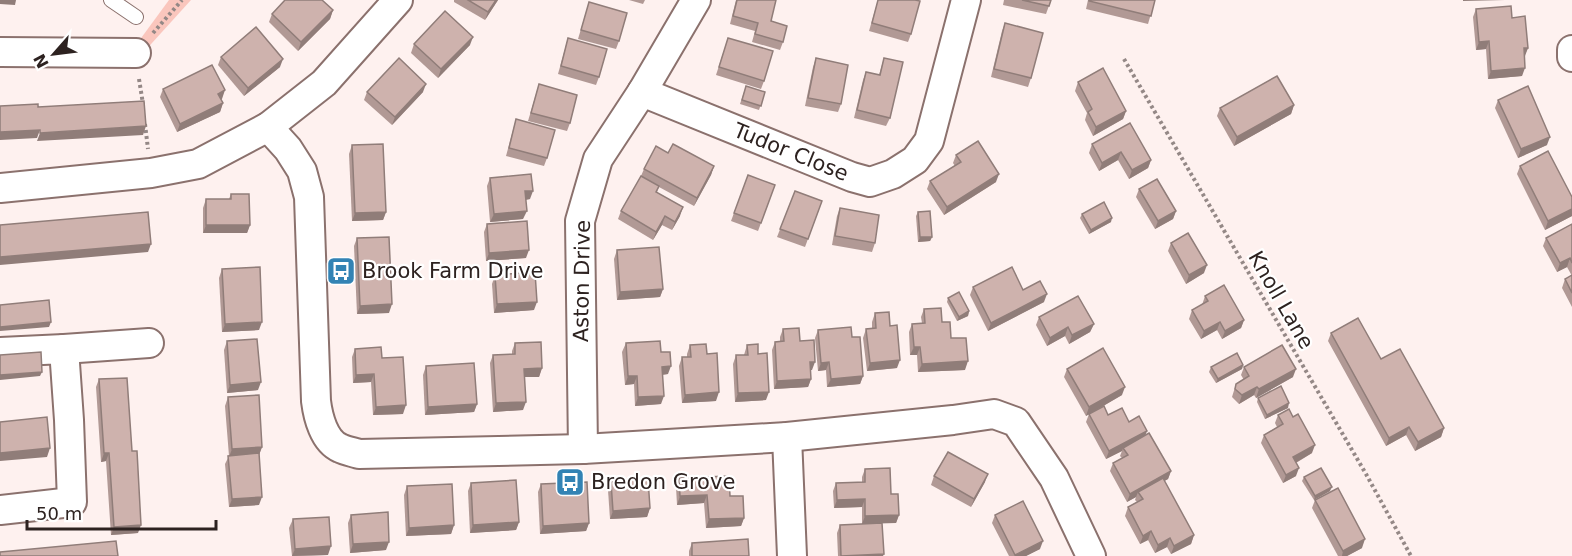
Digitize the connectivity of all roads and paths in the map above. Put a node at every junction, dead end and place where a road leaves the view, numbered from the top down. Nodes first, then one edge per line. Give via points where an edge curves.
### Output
1 (111, 0) edge
2 (182, 0) edge
3 (398, 0) edge
4 (696, 0) edge
5 (966, 0) edge
6 (136, 17) dead end
7 (1572, 50) edge
8 (0, 52) edge
9 (136, 53) junction
10 (1572, 57) edge
11 (1124, 59) dead end
12 (642, 92) junction
13 (143, 108) edge
14 (144, 119) edge
15 (268, 127) junction
16 (151, 173) junction
17 (0, 188) edge
18 (148, 343) dead end
19 (64, 349) junction
20 (0, 352) edge
21 (787, 437) junction
22 (583, 449) junction
23 (0, 510) edge
24 (792, 556) edge
25 (1091, 556) edge
26 (1412, 556) edge

1 - 6 lane
2 - 9 path
3 - 15 street via 324,83
4 - 12 street, Aston Drive
5 - 12 street, Tudor Close via 929,141 915,160 870,182
7 - 10 street
8 - 9 street
9 - 13 path
11 - 26 path, Knoll Lane
12 - 22 street, Aston Drive via 598,159 580,221
14 - 16 path
15 - 16 street via 198,164
15 - 22 street via 302,171 309,197 316,401 319,420 338,448 359,454
16 - 17 street
18 - 19 street
19 - 20 street
19 - 23 street via 72,502
21 - 22 street
21 - 24 street
21 - 25 street via 994,414 1016,422 1054,478

